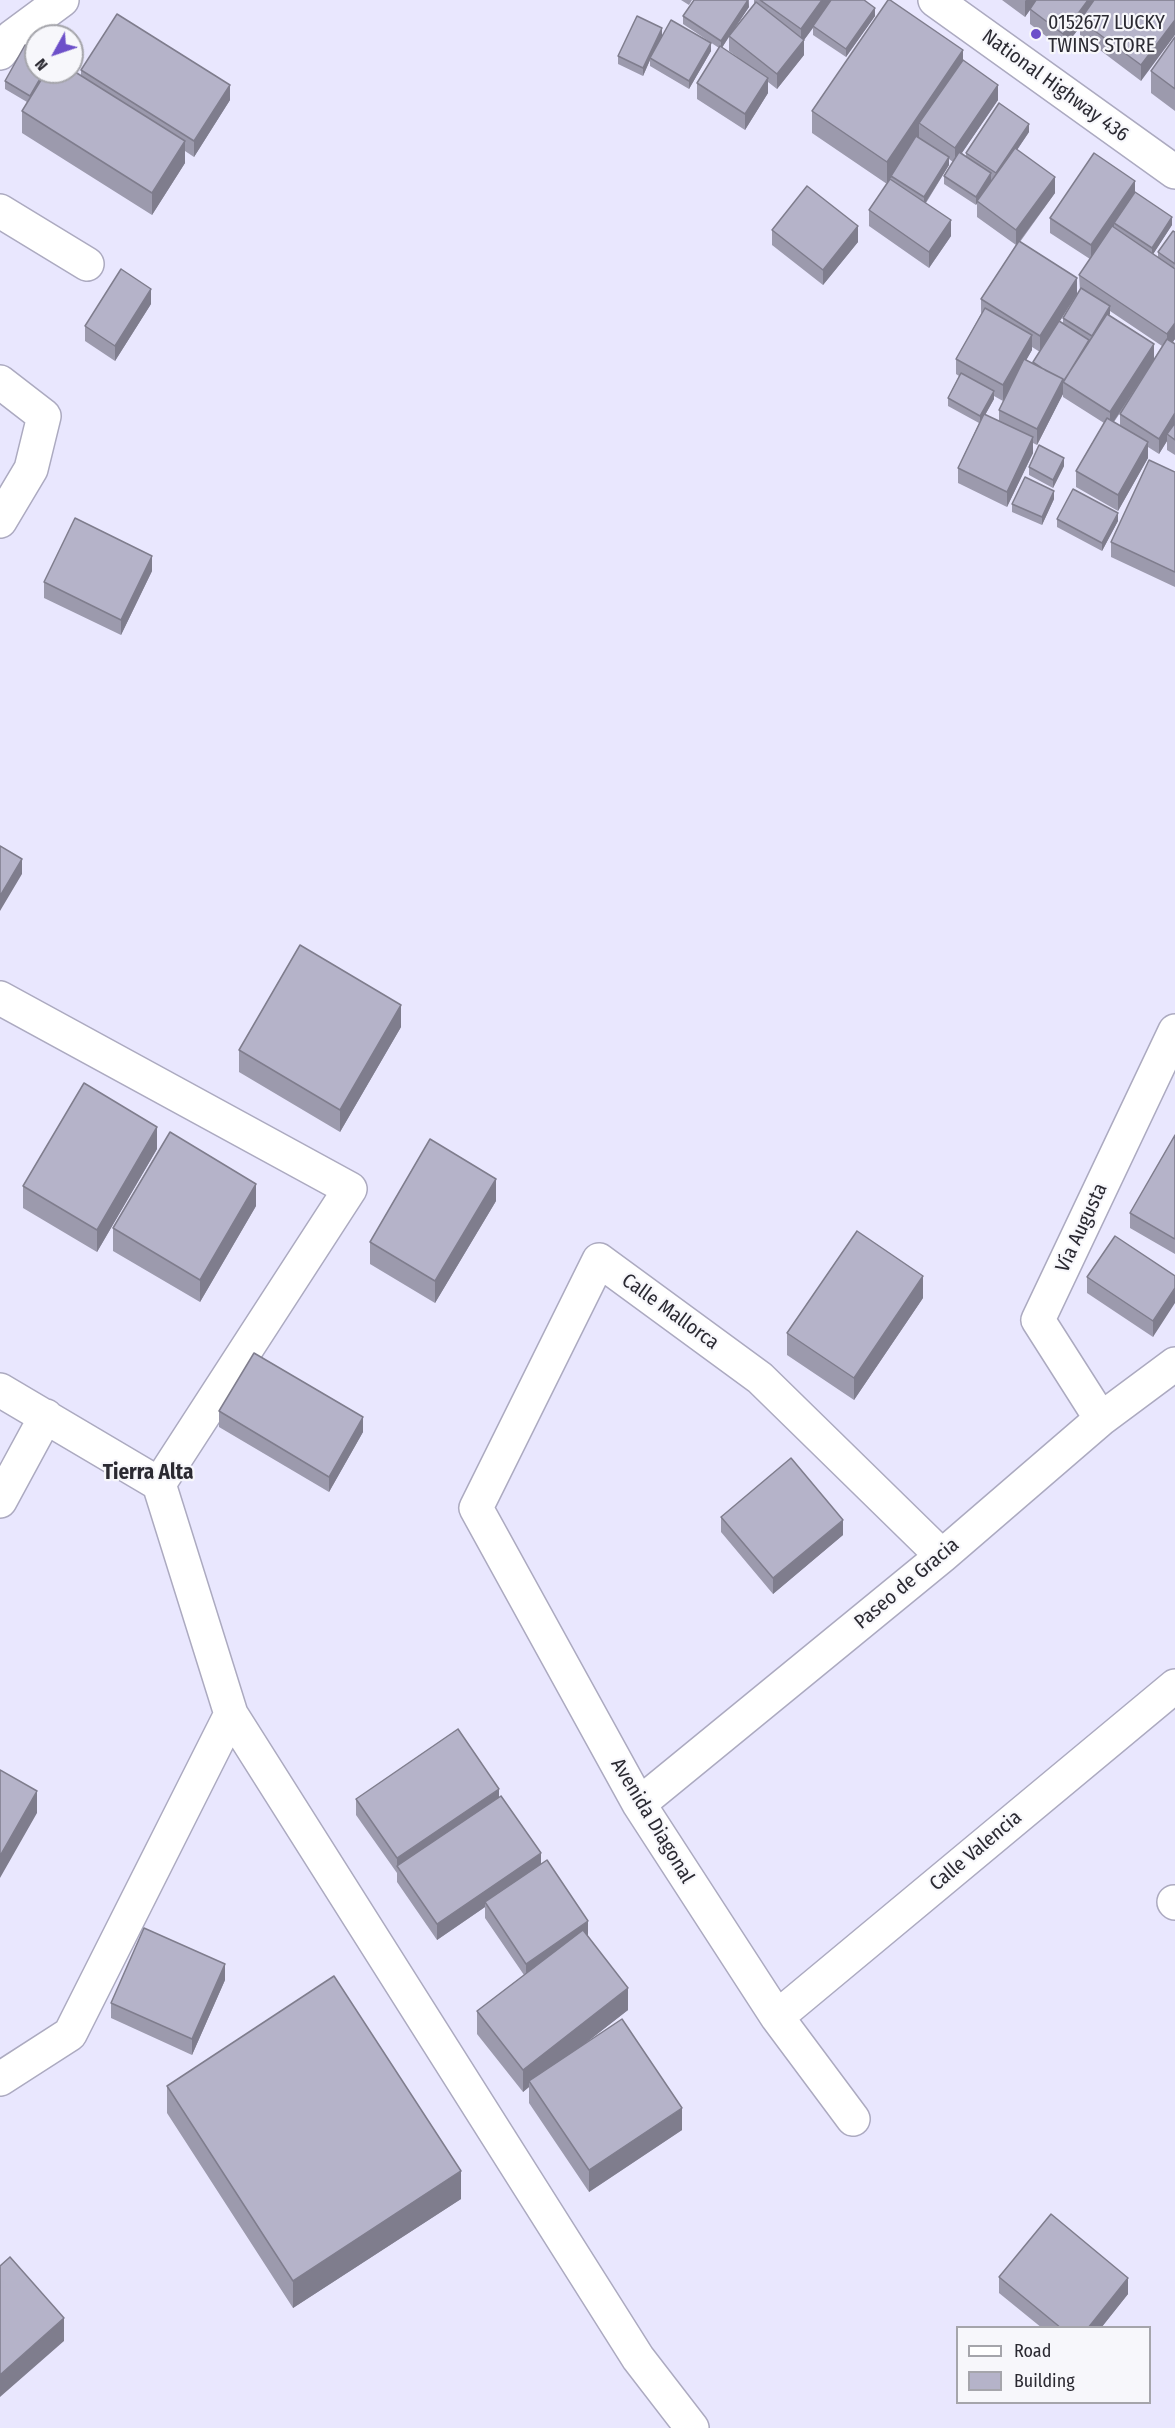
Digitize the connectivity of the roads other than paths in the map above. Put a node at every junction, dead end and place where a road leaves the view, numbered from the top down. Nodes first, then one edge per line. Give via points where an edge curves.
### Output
1 (62, 0) edge
2 (935, 0) edge
3 (0, 53) edge
4 (1175, 172) edge
5 (0, 211) edge
6 (87, 264) dead end
7 (0, 382) edge
8 (0, 521) edge
9 (0, 998) edge
10 (1175, 1031) edge
11 (1175, 1364) edge
12 (0, 1390) edge
13 (46, 1416) junction
14 (1101, 1419) junction
15 (159, 1484) junction
16 (0, 1501) edge
17 (476, 1508) joint
18 (942, 1556) junction
19 (1175, 1686) edge
20 (231, 1714) junction
21 (639, 1804) junction
22 (777, 2017) junction
23 (0, 2079) edge
24 (853, 2119) dead end
25 (692, 2428) edge

1 - 3 street via 12,37
2 - 4 street, National Highway 436
5 - 6 street
7 - 8 street via 44,416 31,469
9 - 15 street via 350,1189
10 - 14 street, Vía Augusta via 1038,1320
11 - 14 street, Paseo de Gracia
12 - 13 street
13 - 15 street
13 - 16 street
14 - 18 street, Paseo de Gracia
15 - 20 street
17 - 18 street, Calle Mallorca via 599,1260 760,1378
17 - 21 street, Avenida Diagonal
18 - 21 street, Paseo de Gracia
19 - 22 street, Calle Valencia
20 - 23 street via 70,2034
20 - 25 street via 638,2358
21 - 22 street, Avenida Diagonal
22 - 24 street, Avenida Diagonal

